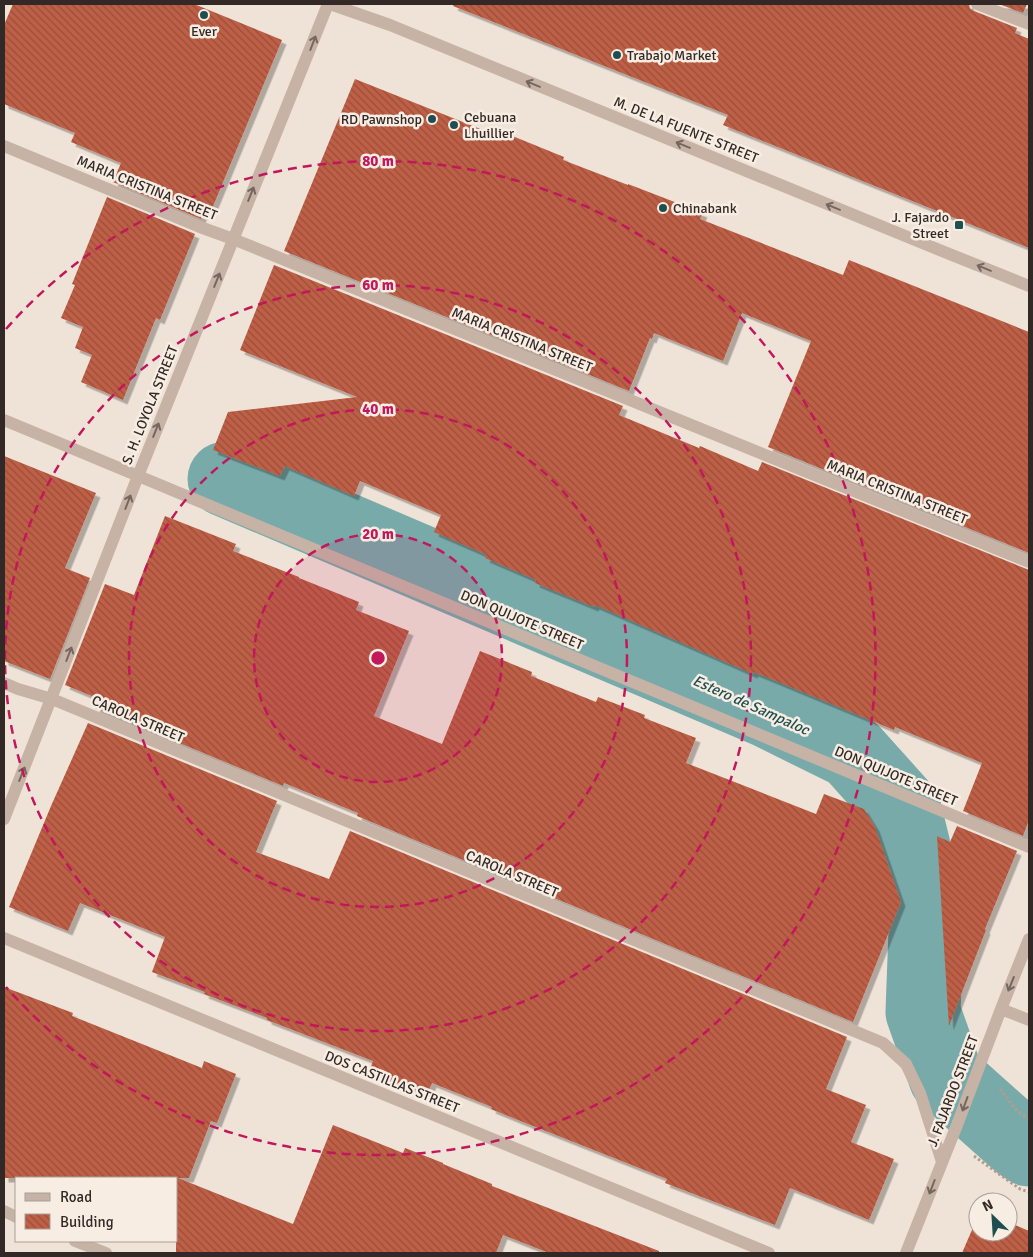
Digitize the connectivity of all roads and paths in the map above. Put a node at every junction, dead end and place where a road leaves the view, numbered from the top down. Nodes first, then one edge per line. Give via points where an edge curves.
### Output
1 (329, 4) edge
2 (977, 4) edge
3 (1029, 24) edge
4 (4, 146) edge
5 (233, 239) junction
6 (1029, 286) edge
7 (4, 420) edge
8 (138, 476) junction
9 (1029, 562) edge
10 (4, 683) edge
11 (52, 699) junction
12 (4, 819) edge
13 (1029, 847) edge
14 (4, 938) edge
15 (1029, 939) edge
16 (1001, 1009) junction
17 (1029, 1020) edge
18 (981, 1062) junction
19 (1029, 1118) edge
20 (950, 1140) junction
21 (942, 1162) junction
22 (1029, 1192) edge
23 (78, 1242) edge
24 (106, 1253) edge
25 (769, 1253) edge
26 (906, 1253) edge

5 -> 1 street, S. H. LOYOLA STREET
6 -> 1 street, M. DE LA FUENTE STREET via 390,25
2 - 3 street
4 - 5 street, MARIA CRISTINA STREET
8 -> 5 street, S. H. LOYOLA STREET
5 - 9 street, MARIA CRISTINA STREET
7 - 8 street, DON QUIJOTE STREET
11 -> 8 street, S. H. LOYOLA STREET
8 - 13 street, DON QUIJOTE STREET
10 - 11 street, CAROLA STREET
12 -> 11 street, S. H. LOYOLA STREET
11 - 21 street, CAROLA STREET via 883,1043 906,1064 920,1093
14 - 25 street, DOS CASTILLAS STREET
15 -> 16 street, J. FAJARDO STREET
16 - 17 street
16 - 18 street, J. FAJARDO STREET
18 - 19 path via 1017,1110
18 -> 20 street, J. FAJARDO STREET
20 - 21 street, J. FAJARDO STREET
20 - 22 path
21 -> 26 street, J. FAJARDO STREET
23 - 24 street

